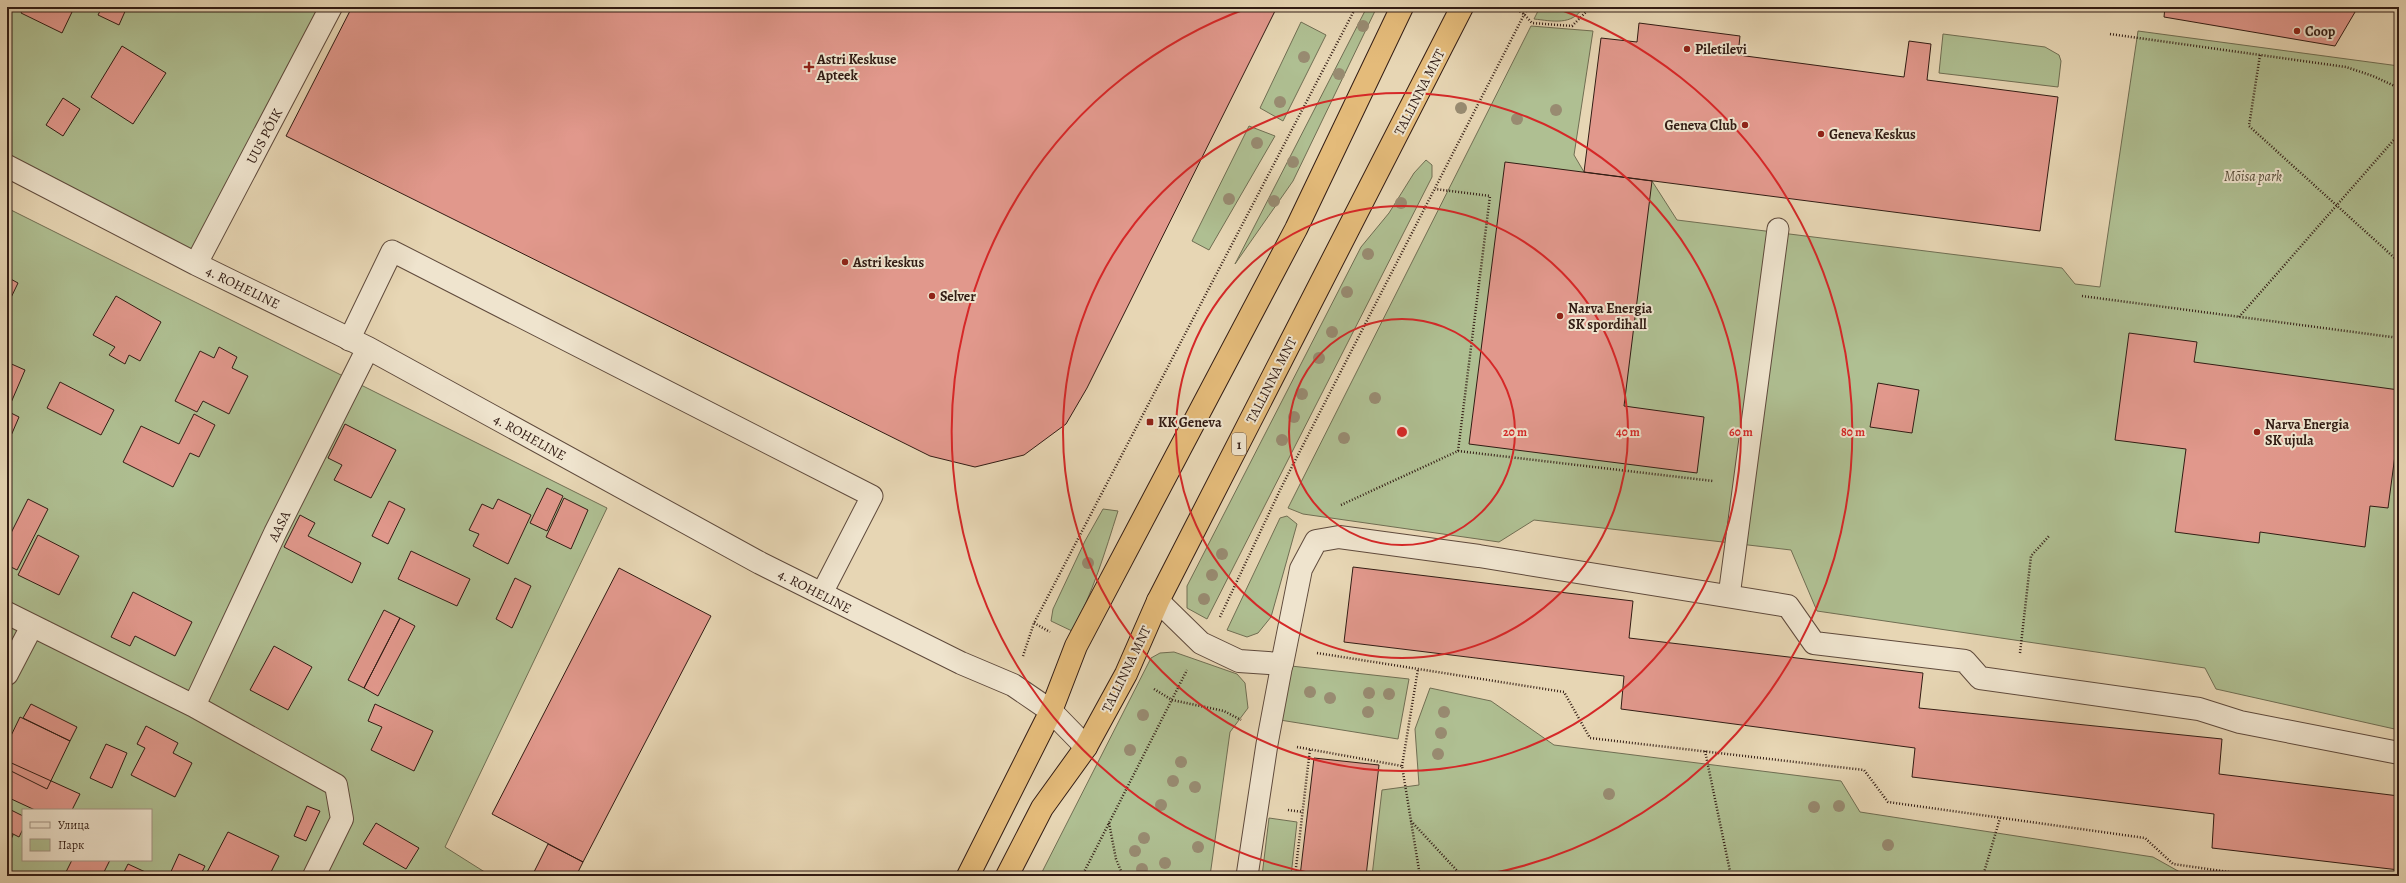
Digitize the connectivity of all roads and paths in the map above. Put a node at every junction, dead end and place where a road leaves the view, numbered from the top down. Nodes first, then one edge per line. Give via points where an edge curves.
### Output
1 (331, 7) edge
2 (1356, 7) edge
3 (1402, 7) edge
4 (1462, 7) edge
5 (1512, 7) edge
6 (1528, 7) edge
7 (1591, 7) edge
8 (1524, 14) junction
9 (2110, 34) dead end
10 (2260, 55) junction
11 (2399, 88) edge
12 (2399, 134) edge
13 (7, 166) edge
14 (1435, 189) junction
15 (2336, 206) junction
16 (1778, 229) dead end
17 (2399, 262) edge
18 (196, 264) junction
19 (2082, 296) dead end
20 (2239, 317) junction
21 (2399, 338) edge
22 (358, 344) junction
23 (1458, 451) junction
24 (1744, 485) junction
25 (1337, 506) dead end
26 (2050, 535) dead end
27 (818, 591) junction
28 (1729, 596) junction
29 (1158, 601) junction
30 (7, 613) edge
31 (32, 626) junction
32 (1201, 643) junction
33 (1283, 656) junction
34 (1418, 669) junction
35 (7, 674) edge
36 (2017, 683) junction
37 (1013, 685) junction
38 (1172, 700) junction
39 (194, 706) junction
40 (1051, 711) junction
41 (1268, 734) junction
42 (1086, 747) junction
43 (1310, 749) junction
44 (1706, 751) junction
45 (2399, 753) edge
46 (1402, 766) junction
47 (2000, 818) junction
48 (1411, 821) junction
49 (1109, 822) junction
50 (314, 876) edge
51 (968, 876) edge
52 (1007, 876) edge
53 (1082, 876) edge
54 (1123, 876) edge
55 (1247, 876) edge
56 (1295, 876) edge
57 (1420, 876) edge
58 (1462, 876) edge
59 (1731, 876) edge
60 (1983, 876) edge
61 (2257, 876) edge

1 - 18 street, UUS PÕIK
2 - 37 path via 1034,623
3 - 40 highway via 1296,230 1076,646
4 - 29 highway, TALLINNA MNT / 1
5 - 8 path
6 - 8 path
7 - 8 path via 1572,26 1532,22
8 - 14 path
9 - 10 path
10 - 11 path via 2346,67
10 - 15 path via 2249,126
12 - 15 path
13 - 18 street, 4. ROHELINE
14 - 23 path via 1490,196
14 - 32 path via 1281,488 1222,616
15 - 17 path
15 - 20 path
16 - 24 lane
18 - 22 street, 4. ROHELINE
19 - 20 path
20 - 21 path
22 - 27 street, 4. ROHELINE via 760,563
22 - 27 lane via 392,250 872,496
22 - 39 street, AASA via 275,533
23 - 24 path
23 - 25 path
24 - 28 lane
26 - 36 path via 2031,556
27 - 37 street, 4. ROHELINE via 961,664
28 - 33 street via 1479,556 1339,537 1316,541 1301,569
28 - 36 street via 1788,606 1814,643 1965,660 1980,678
29 - 32 street
29 - 42 highway, TALLINNA MNT / 1 via 1126,674
30 - 31 street
31 - 35 street
31 - 39 street
32 - 33 street via 1239,661
32 - 38 path
33 - 34 path
33 - 41 lane
34 - 44 path via 1564,692 1590,738
34 - 46 path
36 - 45 street via 2199,709 2240,722
37 - 40 street, 4. ROHELINE
38 - 41 path via 1224,711
38 - 49 path
39 - 50 street via 336,785 342,819
40 - 42 street, 4. ROHELINE
40 - 51 highway
41 - 43 path via 1287,745
41 - 55 lane
42 - 52 highway, TALLINNA MNT / 1 via 1042,808
43 - 46 path
43 - 56 path
44 - 47 path via 1864,770 1888,802
44 - 59 path
46 - 48 path
47 - 60 path
47 - 61 path via 2145,838 2173,864
48 - 57 path
48 - 58 path
49 - 53 path
49 - 54 path via 1116,858

